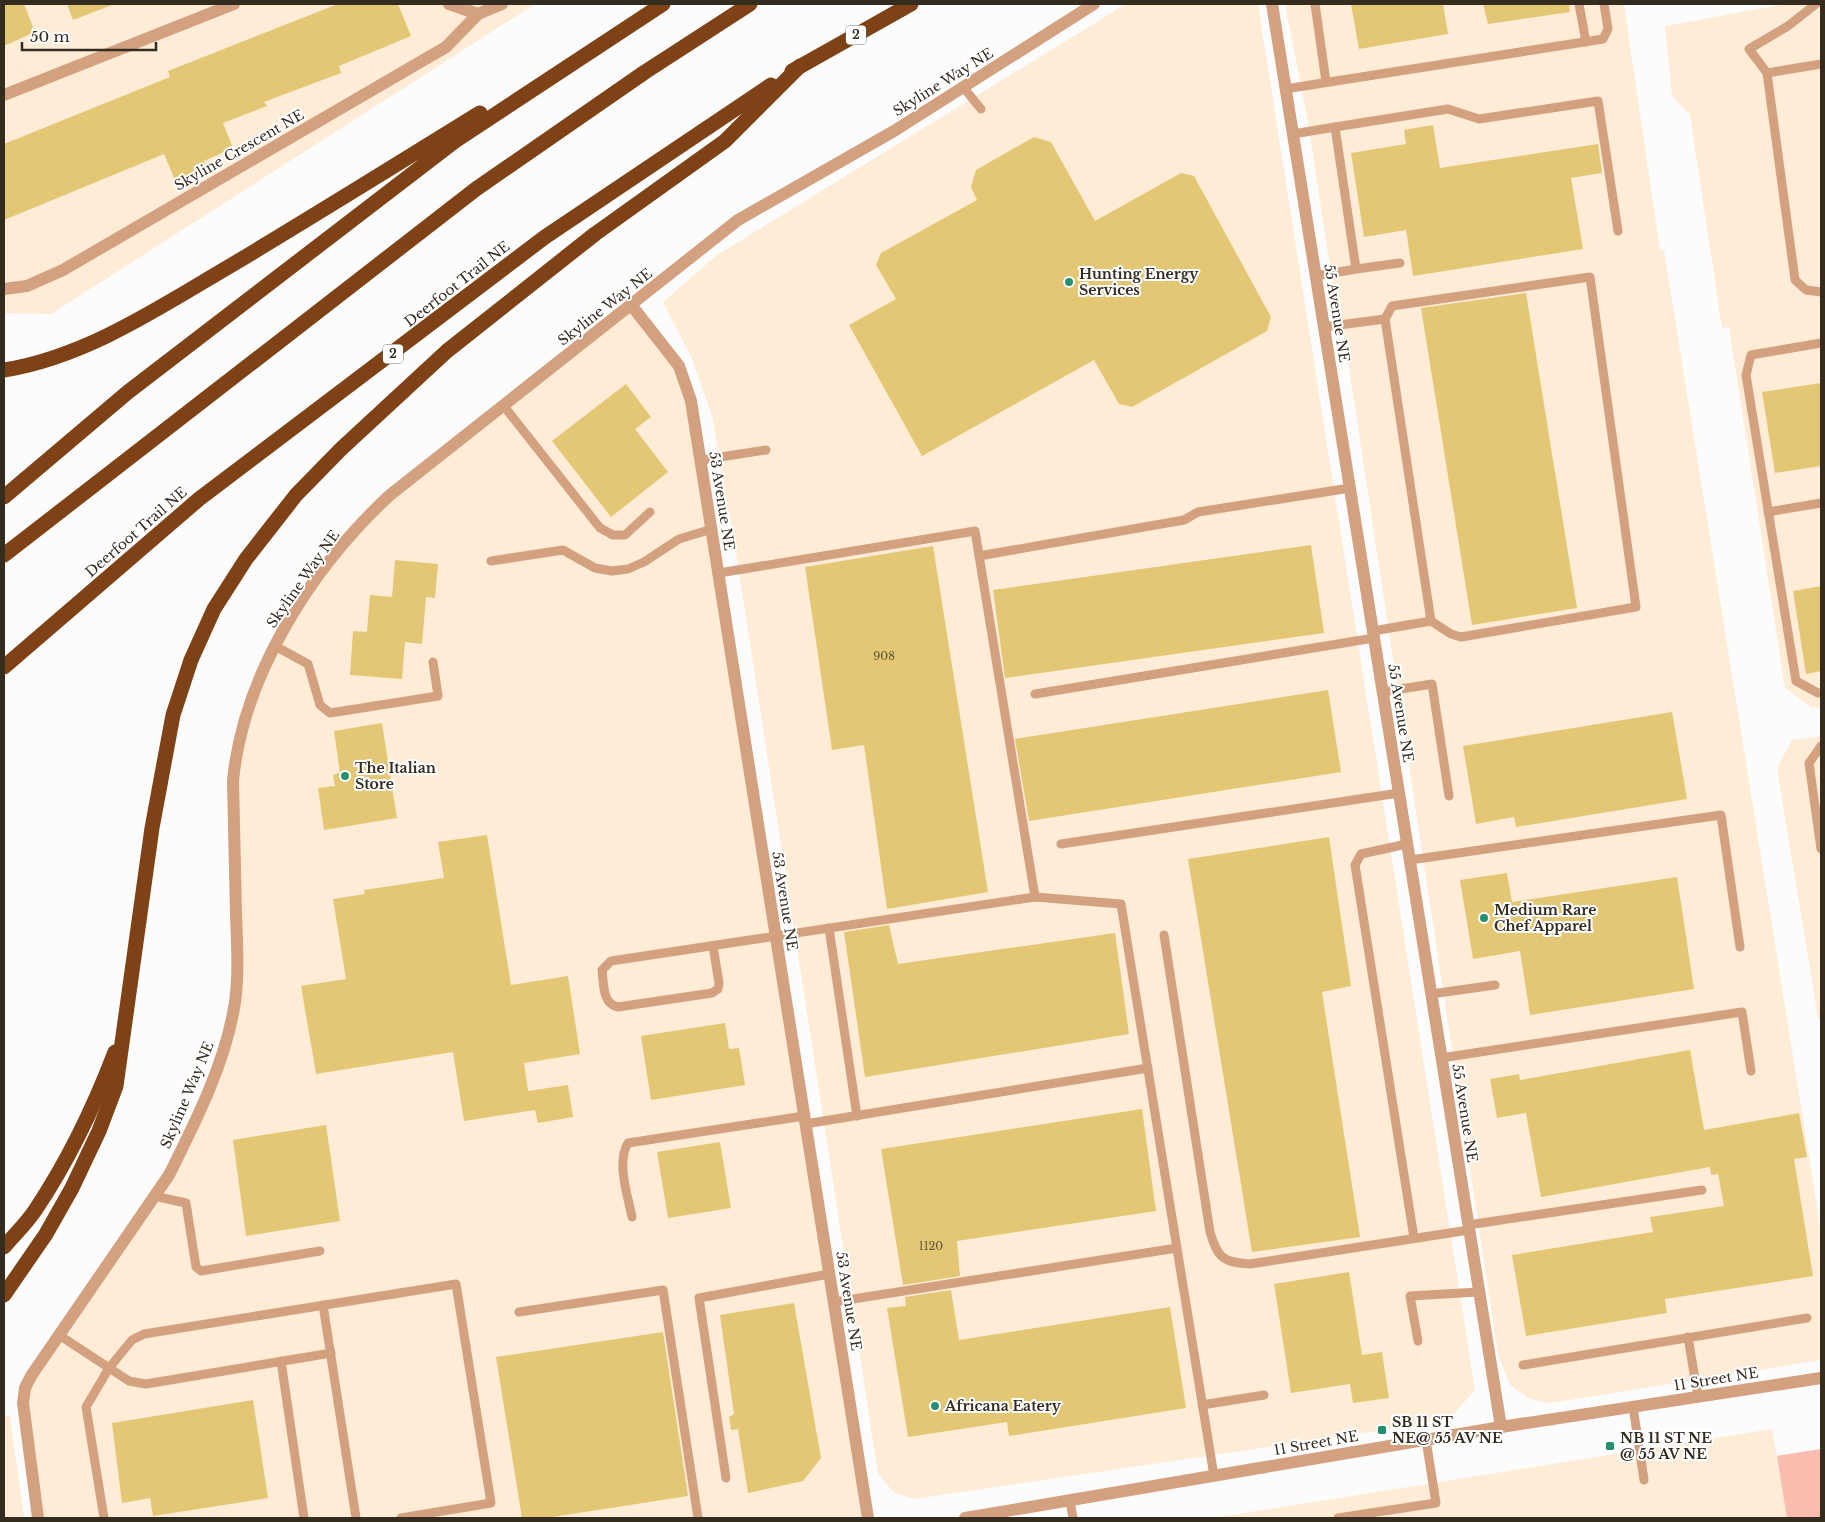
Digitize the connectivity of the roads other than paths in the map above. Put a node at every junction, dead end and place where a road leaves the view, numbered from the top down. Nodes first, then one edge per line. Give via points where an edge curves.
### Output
1 (234, 4) edge
2 (449, 4) edge
3 (502, 4) edge
4 (655, 4) edge
5 (663, 4) edge
6 (750, 4) edge
7 (911, 4) edge
8 (1094, 4) edge
9 (1272, 4) edge
10 (1315, 4) edge
11 (1580, 4) edge
12 (1604, 4) edge
13 (1816, 4) edge
14 (478, 14) junction
15 (1586, 42) junction
16 (1821, 64) edge
17 (800, 66) junction
18 (1767, 73) junction
19 (1326, 82) junction
20 (963, 87) junction
21 (1285, 89) junction
22 (4, 96) edge
23 (981, 109) dead end
24 (1335, 127) junction
25 (1293, 134) junction
26 (1618, 231) dead end
27 (1400, 263) dead end
28 (1356, 269) junction
29 (1316, 276) junction
30 (4, 289) edge
31 (1821, 292) edge
32 (632, 306) junction
33 (1385, 319) junction
34 (1324, 327) junction
35 (1821, 343) edge
36 (4, 370) edge
37 (502, 405) junction
38 (766, 450) dead end
39 (701, 460) junction
40 (1350, 488) junction
41 (4, 497) edge
42 (1821, 503) edge
43 (650, 512) dead end
44 (1768, 512) junction
45 (712, 529) junction
46 (4, 555) edge
47 (979, 556) junction
48 (491, 561) dead end
49 (719, 573) junction
50 (1431, 621) junction
51 (1373, 634) junction
52 (275, 646) junction
53 (433, 662) dead end
54 (4, 667) edge
55 (1382, 692) junction
56 (1821, 693) edge
57 (1035, 694) dead end
58 (1821, 746) edge
59 (1399, 793) junction
60 (1449, 796) dead end
61 (1061, 844) dead end
62 (1407, 844) junction
63 (1821, 849) edge
64 (1410, 860) junction
65 (1035, 897) junction
66 (829, 928) junction
67 (1164, 935) dead end
68 (776, 936) junction
69 (713, 946) junction
70 (1740, 947) dead end
71 (1495, 984) dead end
72 (1431, 994) junction
73 (126, 1026) junction
74 (1441, 1058) junction
75 (1148, 1068) junction
76 (1751, 1071) dead end
77 (857, 1116) junction
78 (805, 1120) junction
79 (1702, 1190) dead end
80 (154, 1196) junction
81 (632, 1217) dead end
82 (1469, 1228) junction
83 (1414, 1238) junction
84 (4, 1247) edge
85 (1177, 1248) junction
86 (320, 1251) dead end
87 (829, 1274) junction
88 (1479, 1292) junction
89 (4, 1295) edge
90 (834, 1302) junction
91 (323, 1305) junction
92 (519, 1312) dead end
93 (1807, 1318) dead end
94 (59, 1334) junction
95 (1688, 1337) junction
96 (1418, 1341) dead end
97 (331, 1353) junction
98 (281, 1361) junction
99 (1523, 1365) dead end
100 (108, 1368) junction
101 (1821, 1378) edge
102 (1264, 1395) dead end
103 (1698, 1397) junction
104 (1202, 1405) junction
105 (1633, 1407) junction
106 (1501, 1427) junction
107 (1426, 1440) junction
108 (1214, 1476) junction
109 (726, 1478) dead end
110 (1644, 1480) dead end
111 (1070, 1500) junction
112 (38, 1518) edge
113 (104, 1518) edge
114 (304, 1518) edge
115 (356, 1518) edge
116 (401, 1518) edge
117 (698, 1518) edge
118 (868, 1518) edge
119 (965, 1518) edge
120 (1073, 1518) edge
121 (1338, 1518) edge

1 - 22 street
2 - 14 street
3 - 14 street
4 - 36 highway via 170,301 68,352
5 - 41 highway via 455,141 128,392
6 - 46 highway via 476,189
7 - 17 highway, Deerfoot Trail NE / 2
8 - 20 street, Skyline Way NE
9 - 21 street, 55 Avenue NE
10 - 19 lane
11 - 15 lane
12 - 15 lane via 1607,35 1603,39
13 - 18 lane via 1788,26 1749,49
14 - 30 street, Skyline Crescent NE via 446,47 72,265 27,286
15 - 19 lane
16 - 18 lane
17 - 54 highway, Deerfoot Trail NE / 2 via 545,237 199,499
17 - 73 highway via 725,141 595,234 447,351 340,449 296,495 246,559 214,609 191,660 173,715 152,828
18 - 31 lane via 1795,280 1806,290
19 - 21 lane
20 - 23 lane
20 - 32 street, Skyline Way NE via 894,131 738,220
21 - 25 street, 55 Avenue NE
24 - 25 lane
24 - 26 lane via 1448,110 1479,118 1598,101
24 - 28 lane
25 - 29 street, 55 Avenue NE
27 - 28 lane
28 - 29 lane
29 - 34 street, 55 Avenue NE
32 - 37 street, Skyline Way NE
32 - 39 street, 53 Avenue NE via 679,366 691,401
33 - 34 lane
33 - 50 lane
33 - 50 lane via 1392,306 1590,277 1636,607 1461,637
34 - 40 street, 55 Avenue NE
35 - 44 lane via 1751,355 1746,375
37 - 43 lane via 600,528 613,534 625,534
37 - 52 street, Skyline Way NE via 371,512 321,574
38 - 39 lane
39 - 45 street, 53 Avenue NE
40 - 47 lane via 1198,512 1184,520
40 - 51 street, 55 Avenue NE
42 - 44 lane
44 - 56 lane via 1796,681
45 - 48 lane via 679,539 628,569 595,568 563,550
45 - 49 street, 53 Avenue NE
47 - 49 lane via 975,531
47 - 65 lane
49 - 68 street, 53 Avenue NE
50 - 51 lane
51 - 55 street, 55 Avenue NE
51 - 57 lane
52 - 53 lane via 308,664 320,705 330,713 438,696
52 - 80 street, Skyline Way NE via 252,694 236,750 238,970 229,1032 220,1063 185,1143
55 - 59 street, 55 Avenue NE
55 - 60 lane via 1432,684
58 - 63 lane via 1809,763
59 - 61 lane
59 - 62 street, 55 Avenue NE
62 - 64 street, 55 Avenue NE
62 - 83 lane via 1361,854 1354,865
64 - 70 lane via 1721,815
64 - 72 street, 55 Avenue NE
65 - 66 lane
65 - 75 lane via 1121,904
66 - 68 lane
66 - 77 lane
67 - 83 lane via 1210,1232 1216,1252 1231,1262 1250,1264
68 - 69 lane
68 - 78 street, 53 Avenue NE
69 - 69 lane via 610,960 602,970 607,1001 618,1007 712,993 718,989 719,983
71 - 72 lane
72 - 74 street, 55 Avenue NE
73 - 84 highway via 98,1097 81,1129 35,1210
73 - 89 highway via 116,1086 99,1132 46,1234
74 - 76 lane via 1742,1012
74 - 82 street, 55 Avenue NE
75 - 77 lane
75 - 85 lane
77 - 78 lane
78 - 81 lane via 628,1144 623,1151 623,1163
78 - 87 street, 53 Avenue NE
79 - 82 lane
80 - 86 lane via 186,1203 196,1266 201,1271
80 - 94 street, Skyline Way NE
82 - 83 lane
82 - 88 street, 55 Avenue NE
85 - 90 lane
85 - 104 lane
87 - 90 street, 53 Avenue NE
87 - 109 lane via 699,1298
88 - 96 lane via 1410,1296
88 - 106 street, 55 Avenue NE
90 - 118 street, 53 Avenue NE
91 - 97 lane
91 - 100 lane via 144,1334 132,1340
91 - 116 lane via 456,1284 491,1503
92 - 117 lane via 663,1290
93 - 95 lane
94 - 100 lane
94 - 112 street, Skyline Way NE via 31,1376 23,1403
95 - 99 lane
95 - 103 lane
97 - 98 lane
97 - 115 lane
98 - 100 lane via 146,1384 129,1381
98 - 114 lane
100 - 113 lane via 86,1407
101 - 103 street, 11 Street NE
102 - 104 lane
103 - 105 street, 11 Street NE
104 - 108 lane
105 - 106 street, 11 Street NE
105 - 110 lane
106 - 107 street, 11 Street NE
107 - 108 street, 11 Street NE
107 - 121 lane via 1436,1503
108 - 111 street, 11 Street NE
111 - 119 street, 11 Street NE
111 - 120 lane

